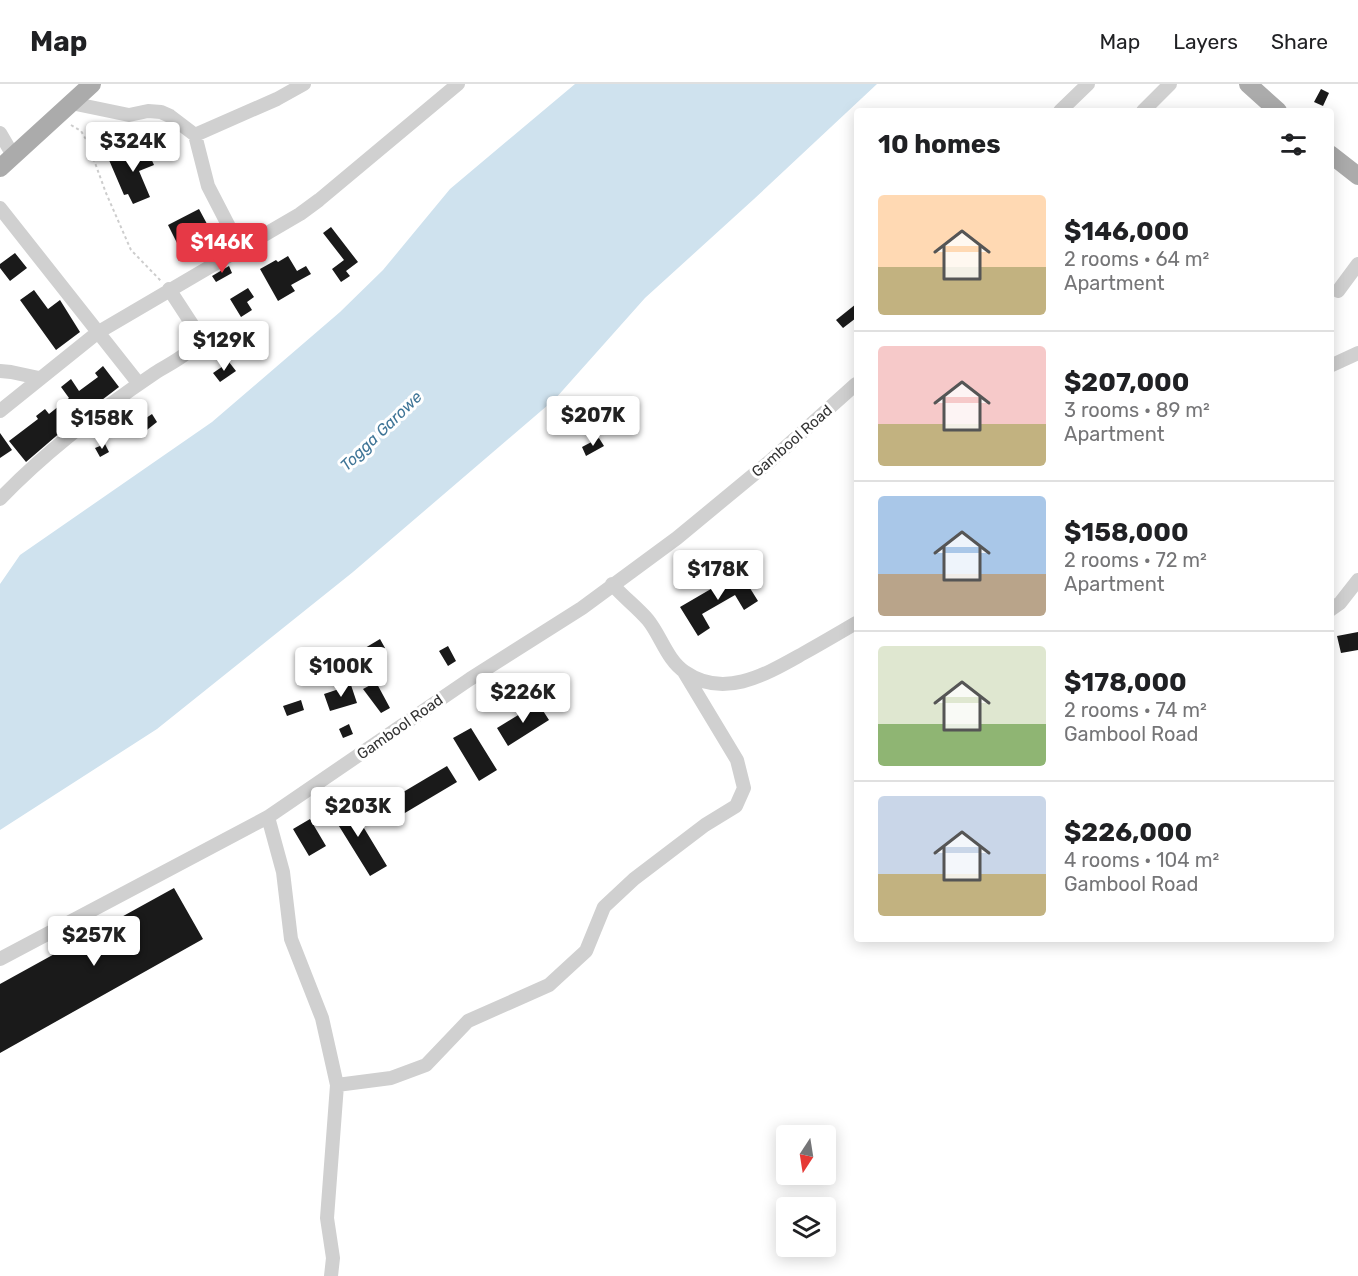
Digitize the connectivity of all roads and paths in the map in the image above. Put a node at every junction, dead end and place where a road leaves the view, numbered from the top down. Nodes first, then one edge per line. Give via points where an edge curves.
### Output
1 (93, 84) edge
2 (304, 84) edge
3 (458, 84) edge
4 (1088, 84) edge
5 (1170, 84) edge
6 (1248, 84) edge
7 (1063, 108) edge
8 (1146, 108) edge
9 (1275, 108) edge
10 (65, 109) junction
11 (0, 133) edge
12 (195, 135) junction
13 (1334, 157) edge
14 (7, 162) edge
15 (1358, 176) edge
16 (0, 208) edge
17 (240, 248) junction
18 (1358, 264) edge
19 (169, 289) junction
20 (1338, 291) dead end
21 (97, 333) junction
22 (1358, 353) edge
23 (1334, 364) edge
24 (0, 371) edge
25 (39, 378) junction
26 (139, 384) junction
27 (854, 386) edge
28 (0, 411) edge
29 (0, 499) edge
30 (1358, 580) edge
31 (612, 584) junction
32 (1334, 607) edge
33 (854, 624) edge
34 (684, 672) junction
35 (268, 817) junction
36 (0, 959) edge
37 (337, 1084) junction
38 (331, 1276) edge

1 - 10 main road
2 - 12 street
3 - 17 street via 319,200
4 - 7 street
5 - 8 street
6 - 9 main road
10 - 12 street via 129,115 161,112
10 - 14 main road
10 - 19 path via 87,141 131,250
11 - 14 street
12 - 17 street via 208,186
13 - 15 main road
16 - 21 street
17 - 19 street
18 - 20 street
19 - 21 street
19 - 26 street via 199,334 198,341
21 - 25 street
21 - 26 street
22 - 23 street
24 - 25 street
25 - 28 street
26 - 29 street via 47,454
27 - 31 street, Gambool Road via 677,538
30 - 32 street
31 - 34 street via 649,621
31 - 35 street, Gambool Road via 582,608
33 - 34 street via 769,672 744,681 716,685
34 - 37 street via 737,760 744,788 736,806 634,879 604,907 586,951 549,985 468,1021 426,1065 391,1078
35 - 36 street, Gambool Road
35 - 37 street via 283,872 291,939 322,1018
37 - 38 street via 327,1218 333,1258

